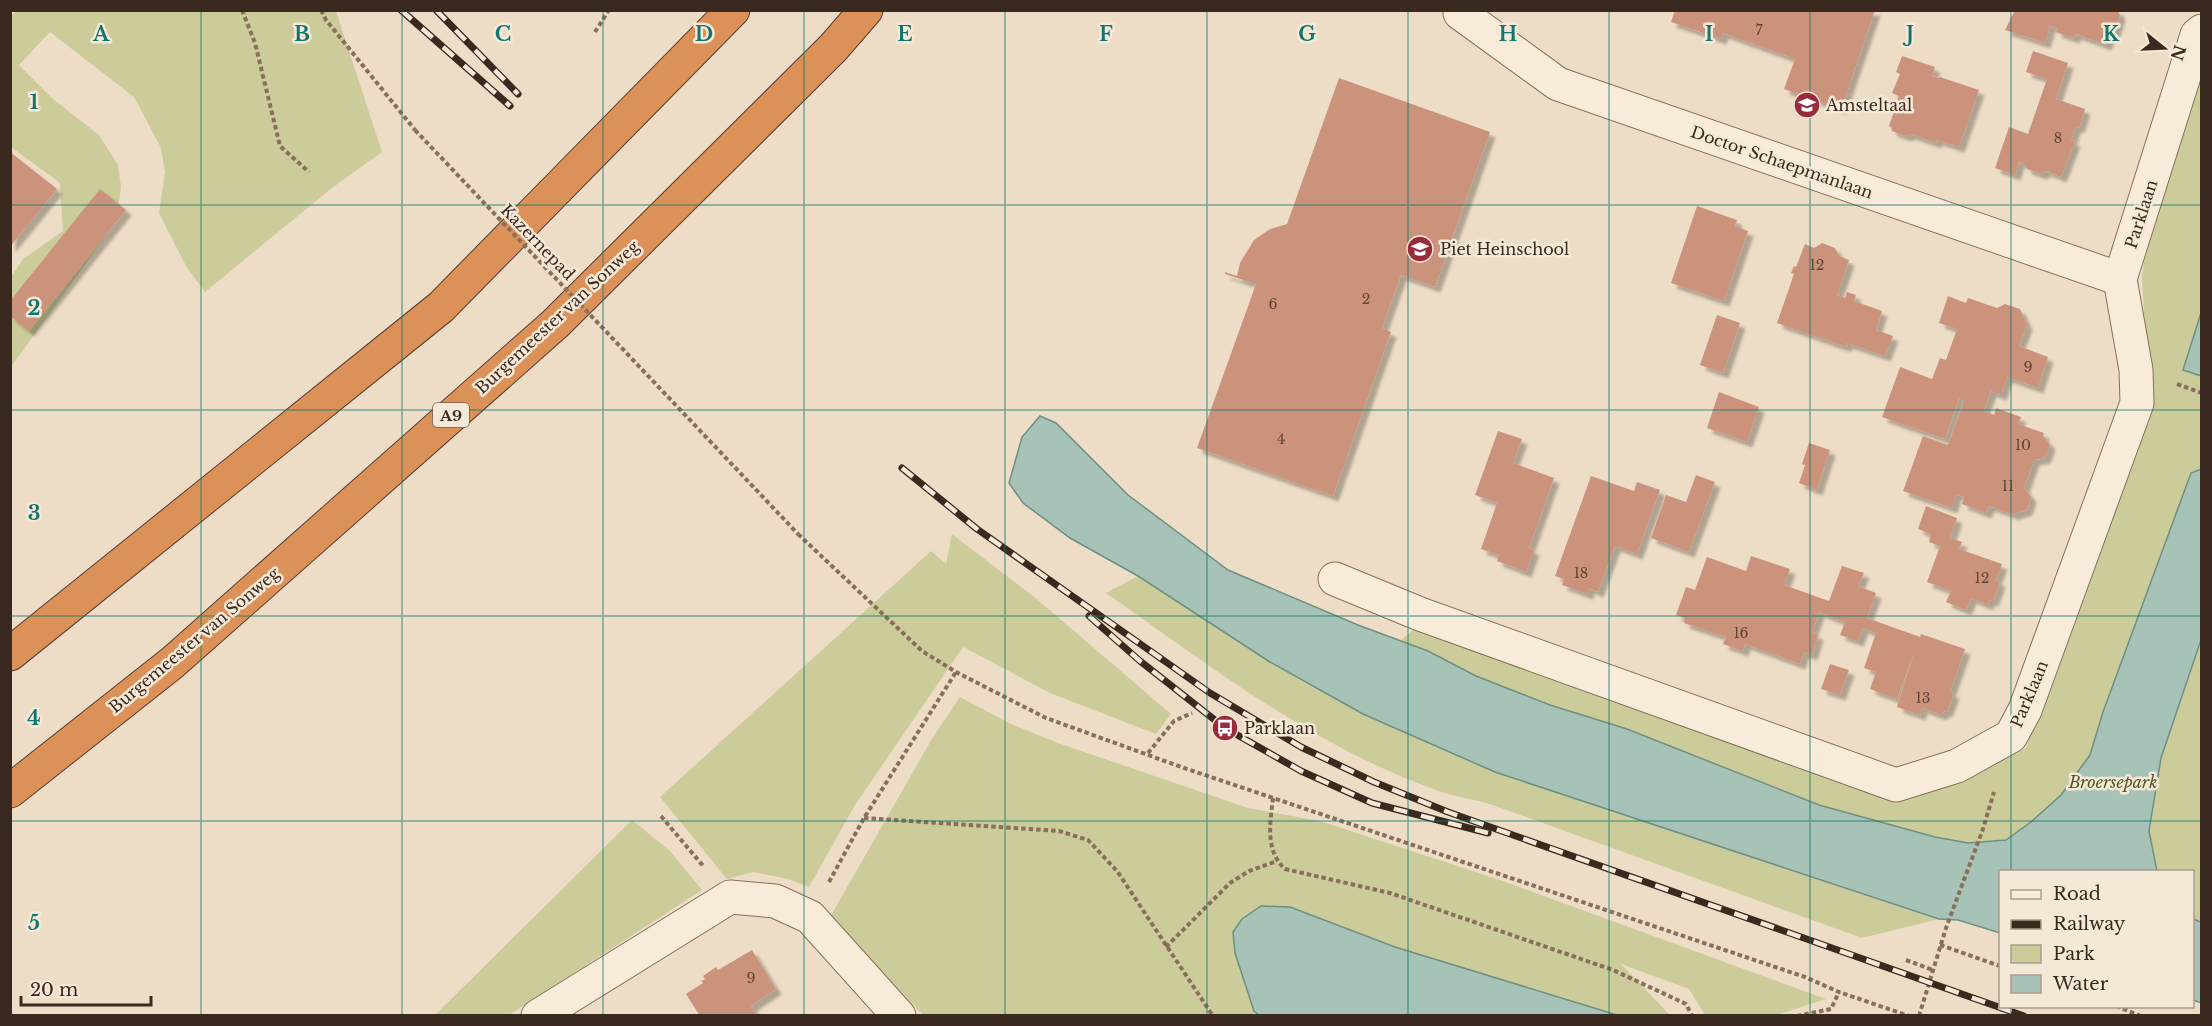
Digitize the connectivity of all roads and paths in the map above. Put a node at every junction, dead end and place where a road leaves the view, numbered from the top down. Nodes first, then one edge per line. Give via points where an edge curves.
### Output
1 (242, 10) edge
2 (321, 10) edge
3 (609, 10) edge
4 (733, 10) edge
5 (866, 10) edge
6 (1460, 13) dead end
7 (2202, 31) edge
8 (595, 32) dead end
9 (309, 172) dead end
10 (2120, 279) junction
11 (1335, 579) dead end
12 (10, 654) edge
13 (956, 672) junction
14 (1192, 713) dead end
15 (1148, 753) junction
16 (10, 791) edge
17 (1273, 798) junction
18 (661, 816) dead end
19 (864, 818) junction
20 (1983, 829) dead end
21 (1276, 861) junction
22 (730, 897) junction
23 (810, 917) junction
24 (1940, 945) junction
25 (1166, 947) junction
26 (1906, 960) dead end
27 (1999, 965) edge
28 (1933, 970) junction
29 (1839, 992) junction
30 (2121, 1008) edge
31 (538, 1016) edge
32 (899, 1016) edge
33 (1213, 1016) edge
34 (1692, 1016) edge
35 (1797, 1016) edge
36 (1909, 1016) edge
37 (1919, 1016) edge
38 (2141, 1016) edge

1 - 9 path via 255,43 280,146
2 - 13 path, Kazernepad, bridge via 415,130 798,534 922,651
3 - 8 path
4 - 12 highway via 441,307
5 - 16 highway, Burgemeester van Sonweg / A9 via 833,48 555,324 172,663
6 - 10 street, Doctor Schaepmanlaan via 1558,84
7 - 10 street, Parklaan via 2197,36
10 - 11 street, Parklaan via 2136,370 2137,403 2025,710 2011,736 1957,766 1896,785 1420,614
13 - 15 path, Kazernepad via 1046,718
13 - 19 path
14 - 15 path via 1174,721
15 - 17 path, Kazernepad
17 - 21 path via 1269,832
17 - 29 path, Kazernepad via 1805,977
18 - 22 path
19 - 23 path
19 - 25 path via 1059,831 1088,840 1117,871
20 - 24 path
21 - 25 path via 1249,871 1230,884
21 - 34 path via 1285,869 1390,893 1613,970 1686,1004
22 - 23 street via 775,901
22 - 31 street
23 - 32 street
24 - 27 path
24 - 28 path
25 - 33 path
26 - 28 path
28 - 37 path
29 - 35 path via 1831,1009
29 - 36 path, Kazernepad
30 - 38 path

